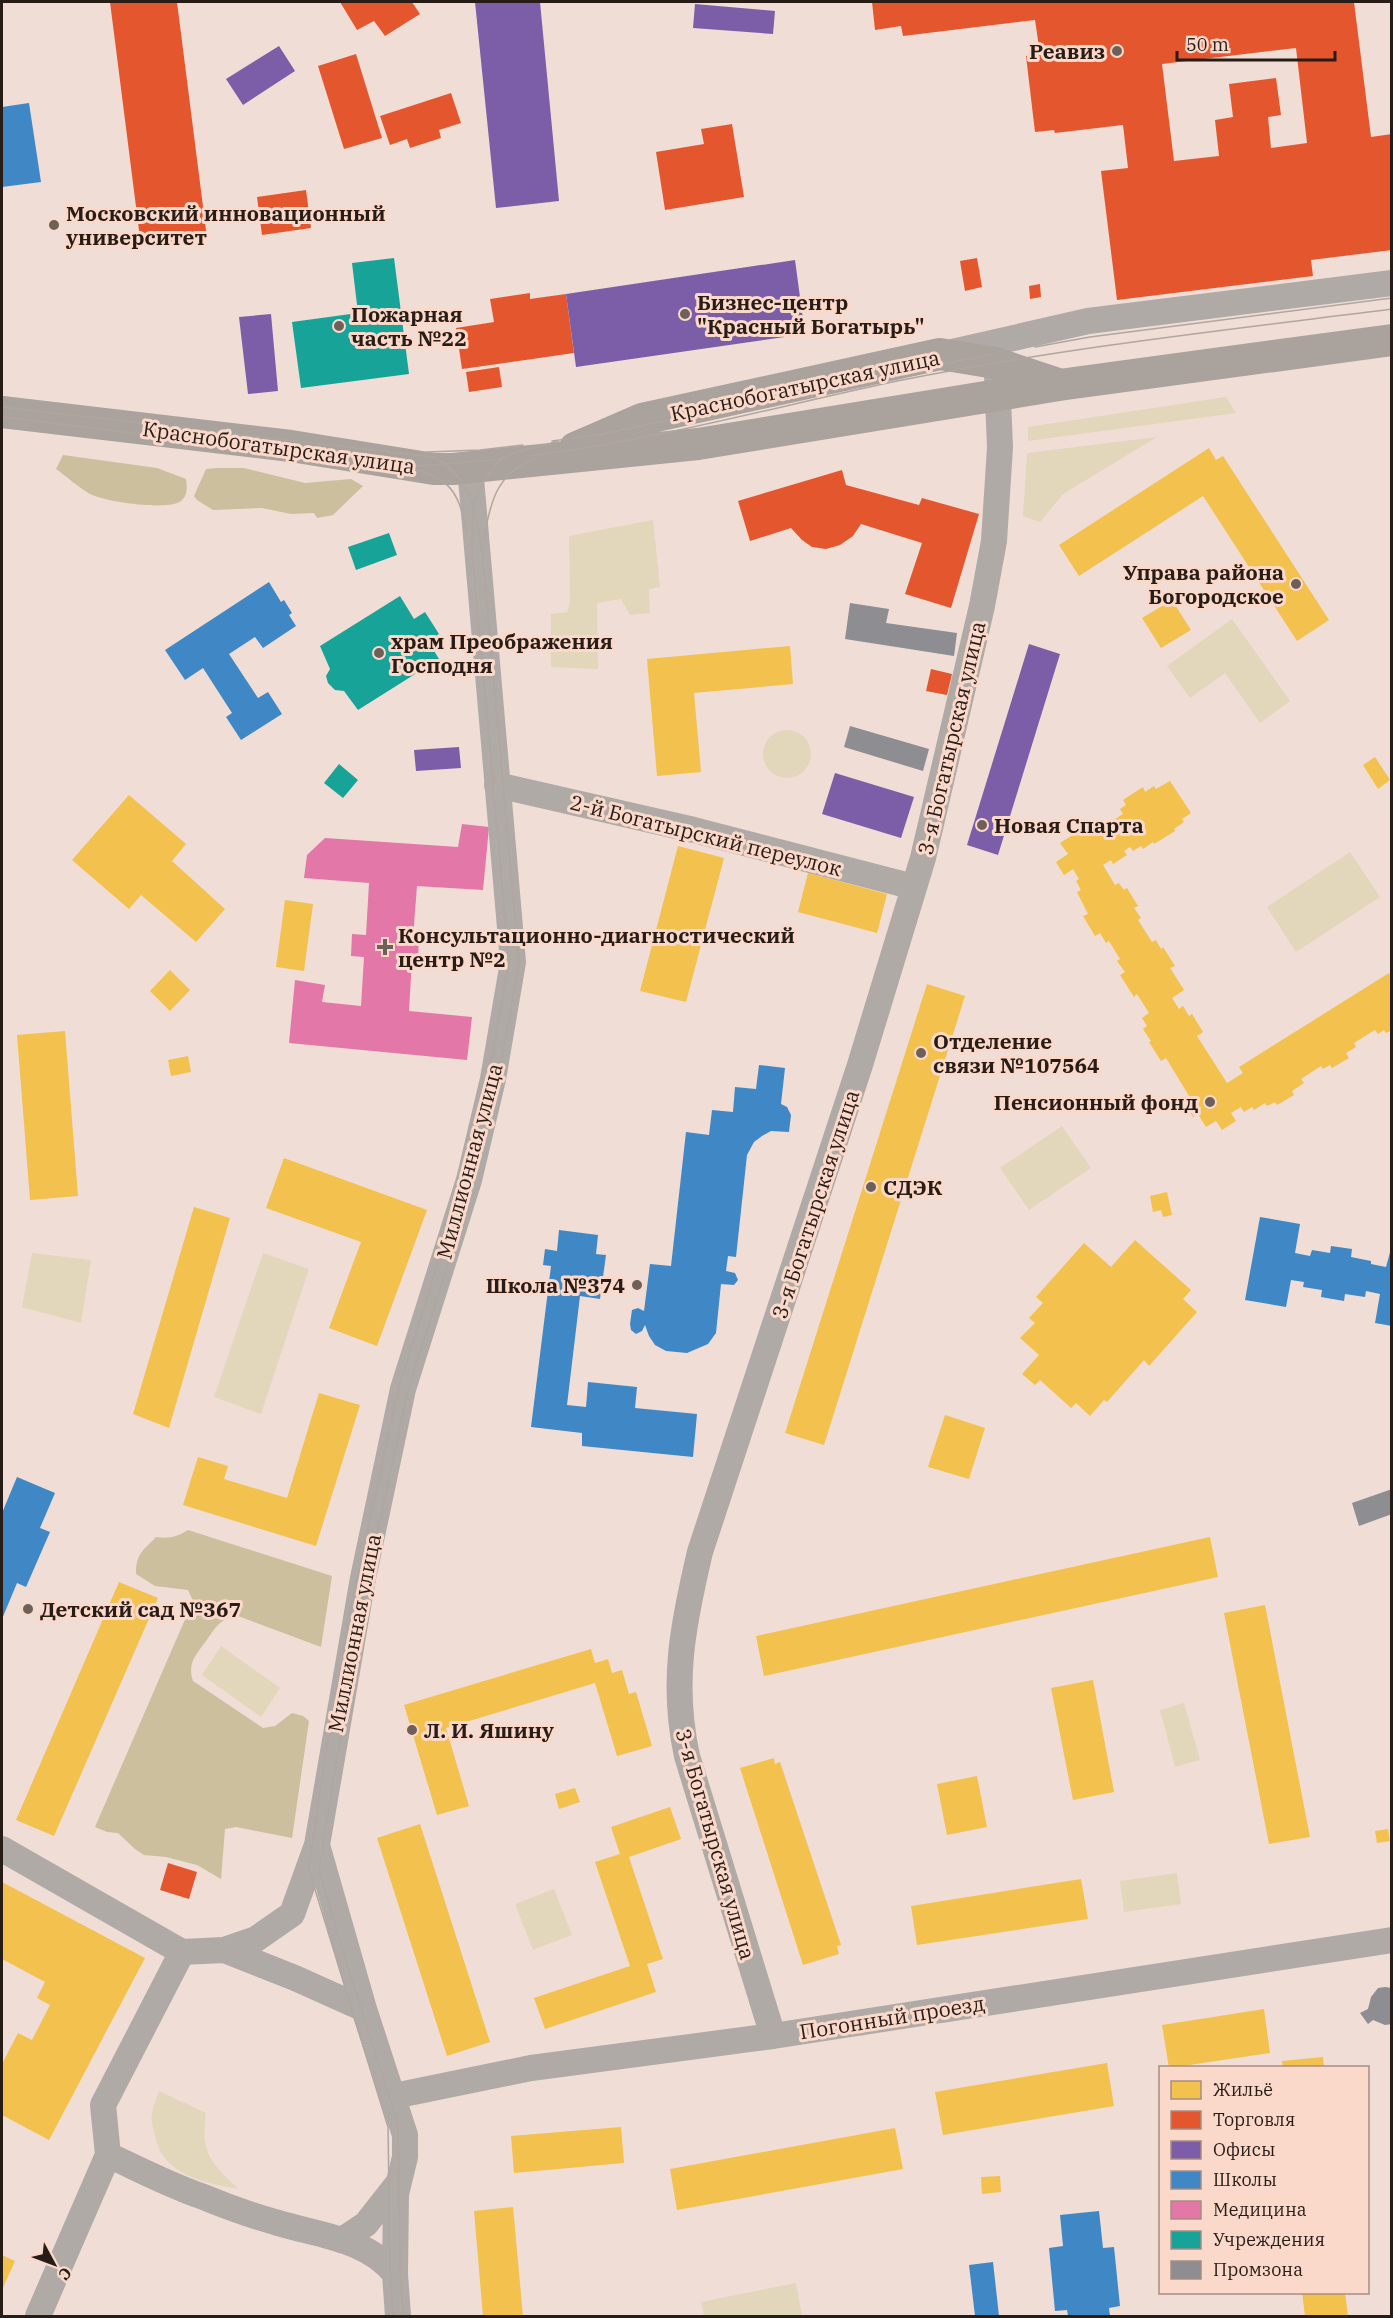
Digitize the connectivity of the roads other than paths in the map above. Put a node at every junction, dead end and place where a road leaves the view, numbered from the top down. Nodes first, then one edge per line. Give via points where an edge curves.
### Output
1 (1392, 283) edge
2 (1392, 340) edge
3 (940, 354) junction
4 (995, 363) junction
5 (1059, 385) junction
6 (999, 394) junction
7 (2, 412) edge
8 (556, 458) junction
9 (470, 467) junction
10 (497, 785) junction
11 (914, 887) junction
12 (317, 1845) junction
13 (2, 1849) edge
14 (1392, 1940) edge
15 (224, 1950) junction
16 (182, 1952) junction
17 (364, 2009) junction
18 (773, 2036) junction
19 (394, 2096) junction
20 (108, 2155) junction
21 (399, 2181) junction
22 (342, 2240) junction
23 (396, 2274) junction
24 (38, 2316) edge
25 (398, 2316) edge

1 - 3 street via 1088,321
2 - 5 main road, Краснобогатырская улица
3 - 4 main road, Краснобогатырская улица
3 - 8 main road, Краснобогатырская улица via 642,419
4 - 5 main road, Краснобогатырская улица
4 - 6 street, 3-я Богатырская улица
5 - 6 main road, Краснобогатырская улица
6 - 8 main road, Краснобогатырская улица via 698,444
6 - 11 street, 3-я Богатырская улица via 994,541 977,628
7 - 9 main road, Краснобогатырская улица via 291,446 434,469
8 - 9 main road, Краснобогатырская улица
9 - 10 street, Миллионная улица
10 - 11 street, 2-й Богатырский переулок via 694,830
10 - 12 street, Миллионная улица via 513,962 493,1079 470,1177 403,1389 361,1589
11 - 18 street, 3-я Богатырская улица via 700,1552 687,1607 678,1678 687,1756
12 - 15 street, Миллионная улица via 292,1914 256,1940
12 - 17 street, Миллионная улица
13 - 16 street
14 - 18 street, Погонный проезд
15 - 16 street, Миллионная улица
15 - 17 street
16 - 20 street via 103,2105
17 - 19 street, Миллионная улица
18 - 19 street, Погонный проезд via 531,2068
19 - 21 street, Миллионная улица via 405,2135
20 - 22 street via 198,2196 275,2223
20 - 24 street
21 - 22 street, Миллионная улица via 366,2224
21 - 23 street
22 - 23 street via 366,2250
23 - 25 street

